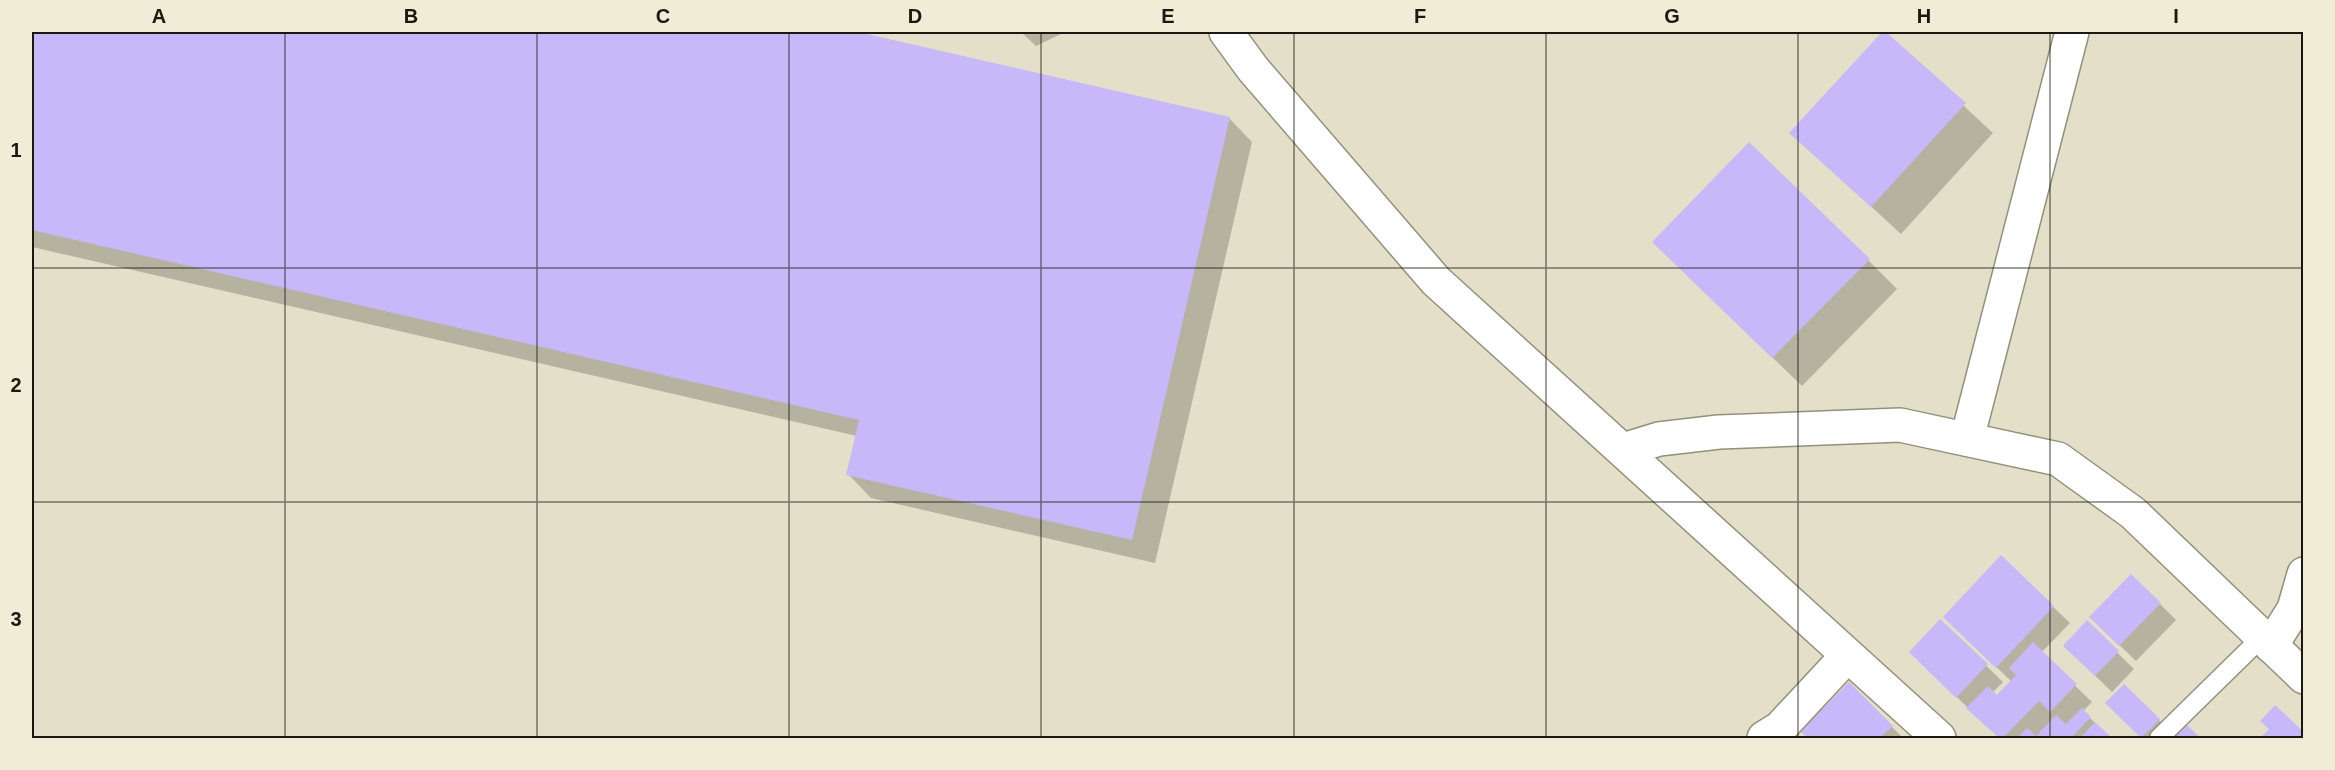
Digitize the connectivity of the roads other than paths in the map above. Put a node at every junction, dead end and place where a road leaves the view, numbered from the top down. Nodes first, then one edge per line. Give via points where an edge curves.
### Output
1 (1226, 32) edge
2 (2072, 32) edge
3 (1967, 439) junction
4 (1623, 450) junction
5 (2304, 574) edge
6 (2267, 642) junction
7 (1847, 656) junction
8 (2304, 677) edge
9 (1779, 735) edge
10 (1939, 738) edge
11 (2159, 738) edge

1 - 4 street via 1253,69 1436,281
2 - 3 street
3 - 4 street via 1900,425 1719,432 1659,440
3 - 6 street via 2058,459 2133,513
4 - 7 street
5 - 6 street via 2294,609
6 - 8 street
6 - 11 lane
7 - 9 street
7 - 10 street

